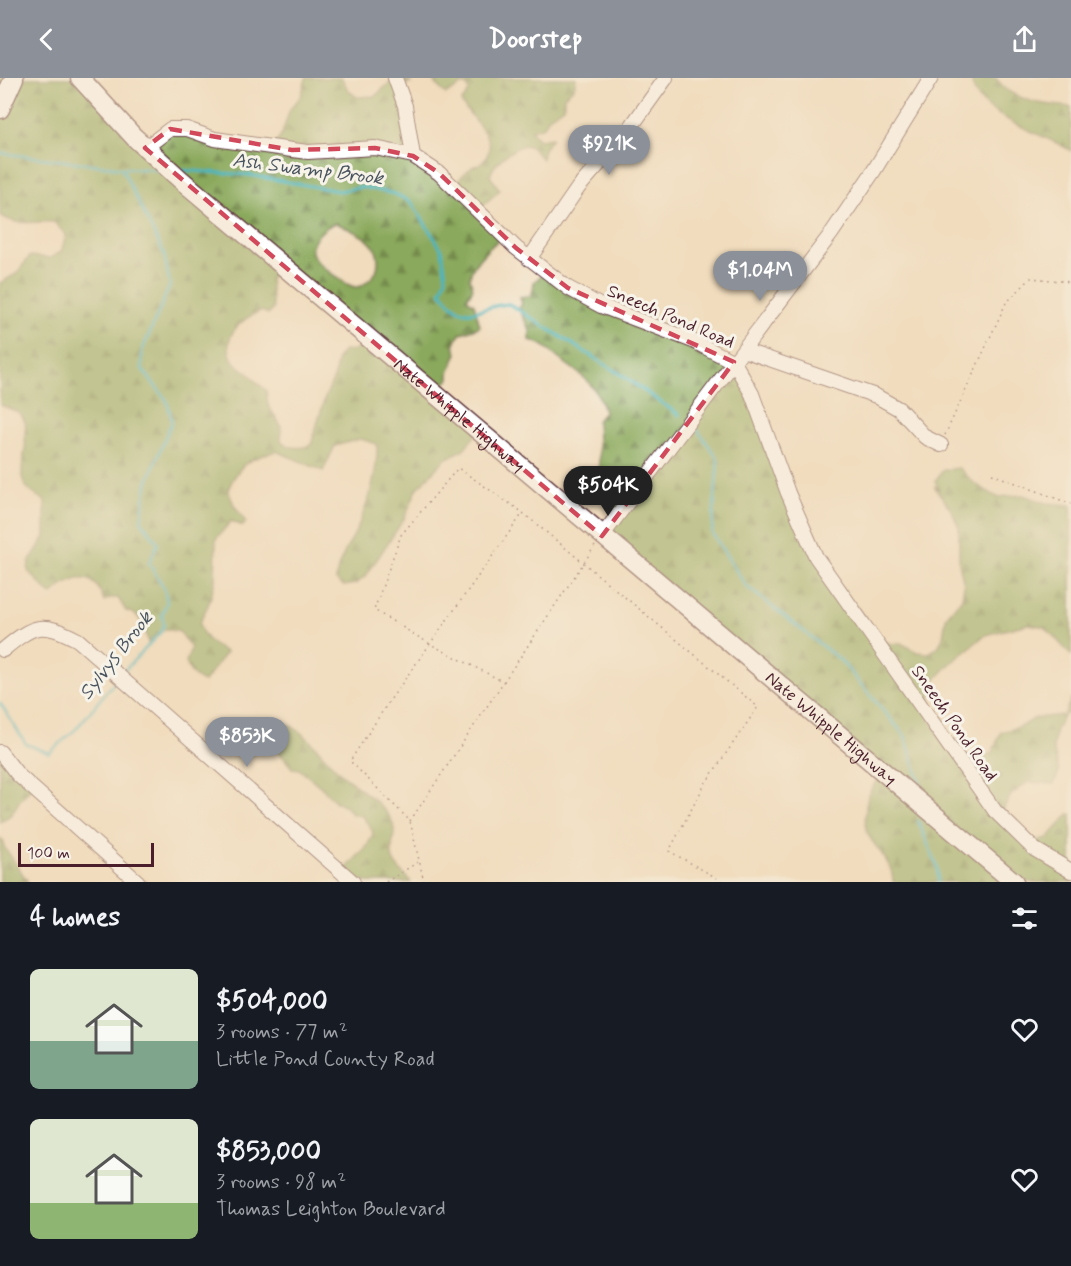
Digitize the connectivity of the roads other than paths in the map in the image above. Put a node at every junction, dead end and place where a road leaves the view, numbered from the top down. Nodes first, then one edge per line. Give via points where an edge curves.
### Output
1 (14, 78) edge
2 (80, 78) edge
3 (395, 78) edge
4 (666, 78) edge
5 (931, 78) edge
6 (0, 109) edge
7 (145, 148) junction
8 (413, 156) junction
9 (529, 259) junction
10 (738, 356) junction
11 (941, 445) road end
12 (602, 536) junction
13 (1, 652) edge
14 (0, 752) edge
15 (1071, 871) edge
16 (138, 882) edge
17 (353, 882) edge
18 (1014, 882) edge

1 - 6 main road
2 - 7 main road, Nate Whipple Highway
3 - 8 street via 405,106
4 - 9 street via 628,131 578,188
5 - 10 street via 856,199
7 - 8 street, Sneech Pond Road via 171,129 187,129 215,139 308,152 375,148
7 - 12 main road, Nate Whipple Highway
8 - 9 street, Sneech Pond Road via 439,173
9 - 10 street, Sneech Pond Road via 585,298
10 - 11 street via 876,396 899,408 909,422
10 - 12 street
10 - 15 street, Sneech Pond Road via 816,557 995,811 1034,849
12 - 18 main road, Nate Whipple Highway
13 - 17 street via 21,635 37,628 49,627 78,640
14 - 16 street via 18,774

